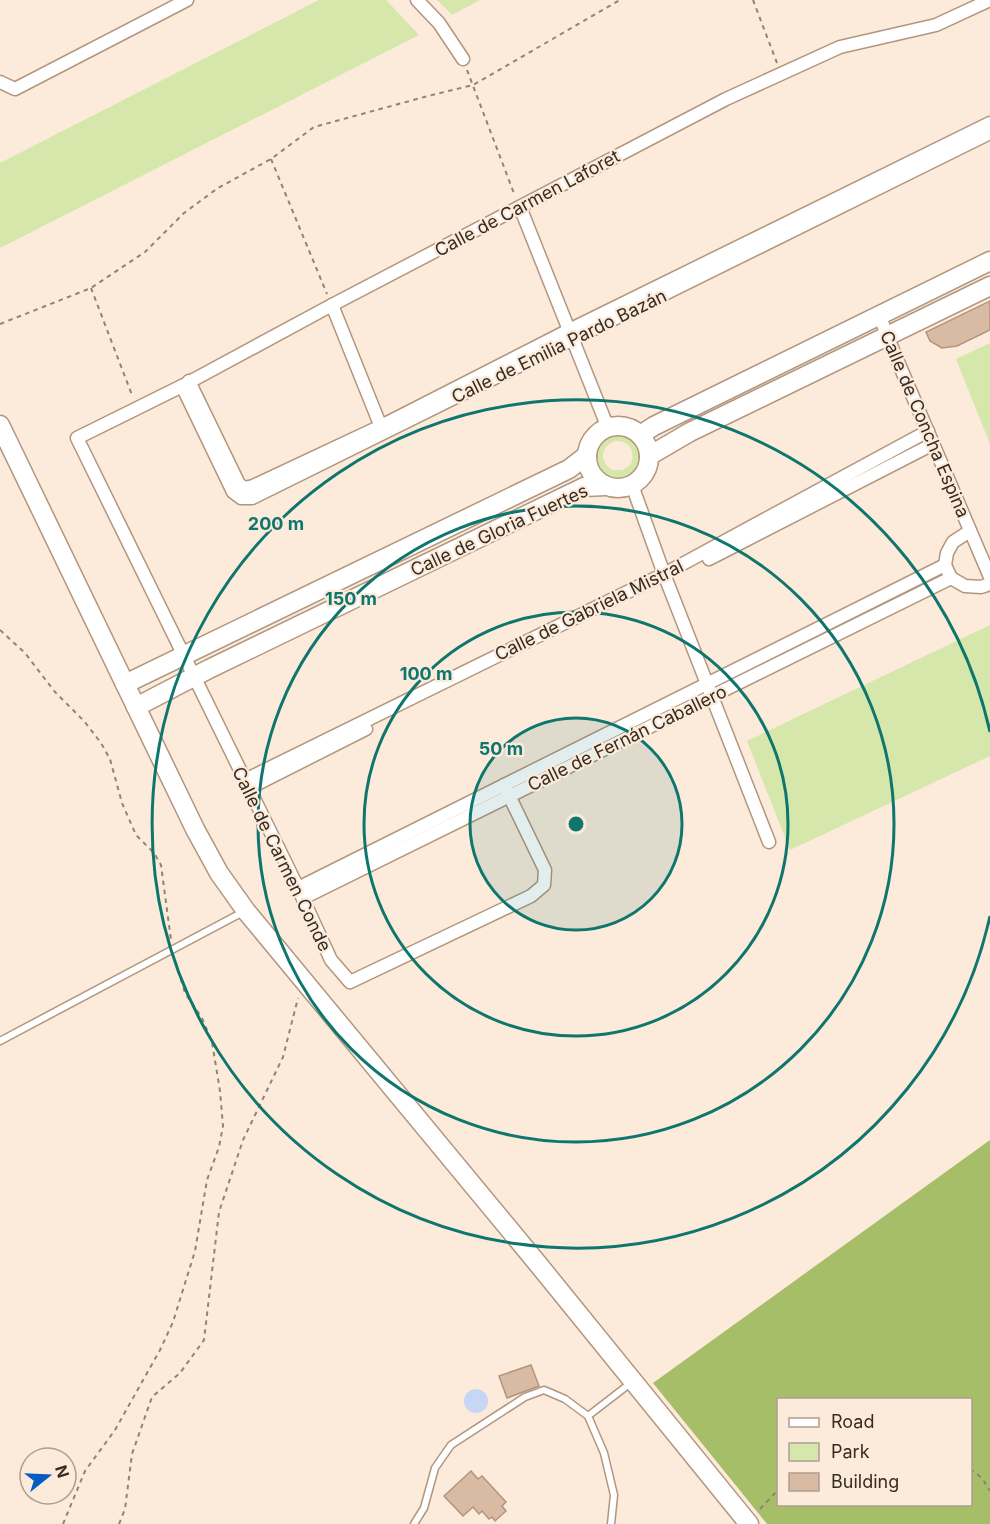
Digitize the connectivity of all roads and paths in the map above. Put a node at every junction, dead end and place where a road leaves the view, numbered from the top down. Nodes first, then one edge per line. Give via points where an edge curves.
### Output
1 (187, 0) edge
2 (417, 0) edge
3 (620, 0) edge
4 (753, 0) edge
5 (990, 0) edge
6 (463, 59) joint
7 (781, 74) junction
8 (0, 82) edge
9 (473, 85) junction
10 (990, 123) edge
11 (990, 133) edge
12 (271, 159) junction
13 (520, 207) junction
14 (990, 261) edge
15 (990, 286) edge
16 (91, 288) junction
17 (332, 305) junction
18 (880, 316) junction
19 (0, 324) edge
20 (570, 334) junction
21 (887, 336) junction
22 (185, 383) junction
23 (139, 407) junction
24 (0, 425) edge
25 (608, 428) junction
26 (382, 429) junction
27 (927, 431) junction
28 (640, 435) junction
29 (77, 438) joint
30 (933, 444) junction
31 (587, 455) junction
32 (649, 456) junction
33 (632, 485) junction
34 (605, 486) junction
35 (970, 531) junction
36 (945, 565) junction
37 (666, 577) junction
38 (990, 577) edge
39 (951, 578) junction
40 (990, 584) edge
41 (0, 630) edge
42 (184, 656) junction
43 (194, 677) junction
44 (125, 684) junction
45 (707, 684) junction
46 (712, 696) junction
47 (136, 707) junction
48 (247, 784) junction
49 (507, 791) junction
50 (769, 842) dead end
51 (300, 893) junction
52 (246, 911) junction
53 (172, 950) junction
54 (306, 983) junction
55 (0, 1041) edge
56 (632, 1382) junction
57 (588, 1416) junction
58 (972, 1471) edge
59 (777, 1491) edge
60 (990, 1491) edge
61 (748, 1523) edge
62 (63, 1524) edge
63 (119, 1524) edge
64 (414, 1524) edge
65 (610, 1524) edge

1 - 8 street via 31,82 15,89
2 - 6 street via 439,23
3 - 9 path
4 - 7 path
5 - 7 street, Calle de Carmen Laforet via 936,26 840,47
6 - 9 path
7 - 13 street, Calle de Carmen Laforet
9 - 12 path via 314,127
9 - 13 path
10 - 20 street, Calle de Emilia Pardo Bazán
11 - 20 street, Calle de Emilia Pardo Bazán
12 - 16 path via 201,200 145,252
12 - 17 path
13 - 17 street, Calle de Carmen Laforet
13 - 20 street
14 - 18 street
15 - 21 street
16 - 19 path
16 - 23 path
17 - 22 street, Calle de Carmen Laforet
17 - 26 street
18 - 21 street, Calle de Concha Espina
18 - 28 street
20 - 25 street
20 - 26 street, Calle de Emilia Pardo Bazán
21 - 27 street, Calle de Concha Espina
21 - 32 street
22 - 23 street, Calle de Carmen Laforet
22 - 26 street, Calle de Emilia Pardo Bazán via 244,488
23 - 29 street, Calle de Carmen Laforet
24 - 44 street
25 - 28 street via 625,427
25 - 31 street via 593,438
27 - 30 street, Calle de Concha Espina
27 - 37 street, Calle de Gabriela Mistral
28 - 32 street
29 - 42 street, Calle de Carmen Conde
30 - 35 street, Calle de Concha Espina
30 - 37 street, Calle de Gabriela Mistral
31 - 34 street via 590,470
31 - 42 street, Calle de Gloria Fuertes via 569,469
32 - 33 street via 645,473
33 - 34 street
33 - 37 street
34 - 43 street, Calle de Gloria Fuertes via 584,487
35 - 36 street via 953,542
35 - 38 street, Calle de Concha Espina
36 - 39 street
36 - 45 street, Calle de Fernán Caballero
37 - 45 street
37 - 48 street, Calle de Gabriela Mistral
39 - 40 street via 965,586
39 - 46 street, Calle de Fernán Caballero
41 - 53 path via 84,721 110,759 136,835 161,865
42 - 43 street, Calle de Carmen Conde
42 - 44 street, Calle de Gloria Fuertes
43 - 47 street, Calle de Gloria Fuertes
43 - 48 street, Calle de Carmen Conde
44 - 47 street
45 - 46 street
45 - 49 street, Calle de Fernán Caballero
46 - 49 street, Calle de Fernán Caballero
46 - 50 street
47 - 52 street via 195,829
48 - 51 street, Calle de Carmen Conde
49 - 51 street, Calle de Fernán Caballero
49 - 51 street, Calle de Carmen Conde via 544,870 544,885 531,896 350,982 331,960
52 - 53 lane
52 - 54 street
53 - 55 lane
53 - 62 path via 185,993 212,1042 223,1126 207,1180 195,1251 173,1322 115,1430 85,1471
54 - 56 street
54 - 63 path via 299,994 283,1057 243,1140 219,1212 204,1340 180,1373 152,1397 132,1454 125,1509
56 - 57 lane
56 - 61 street
57 - 64 lane via 544,1390 525,1397 451,1445 435,1468 424,1508
57 - 65 lane via 604,1453 614,1495
58 - 60 path
59 - 61 path

